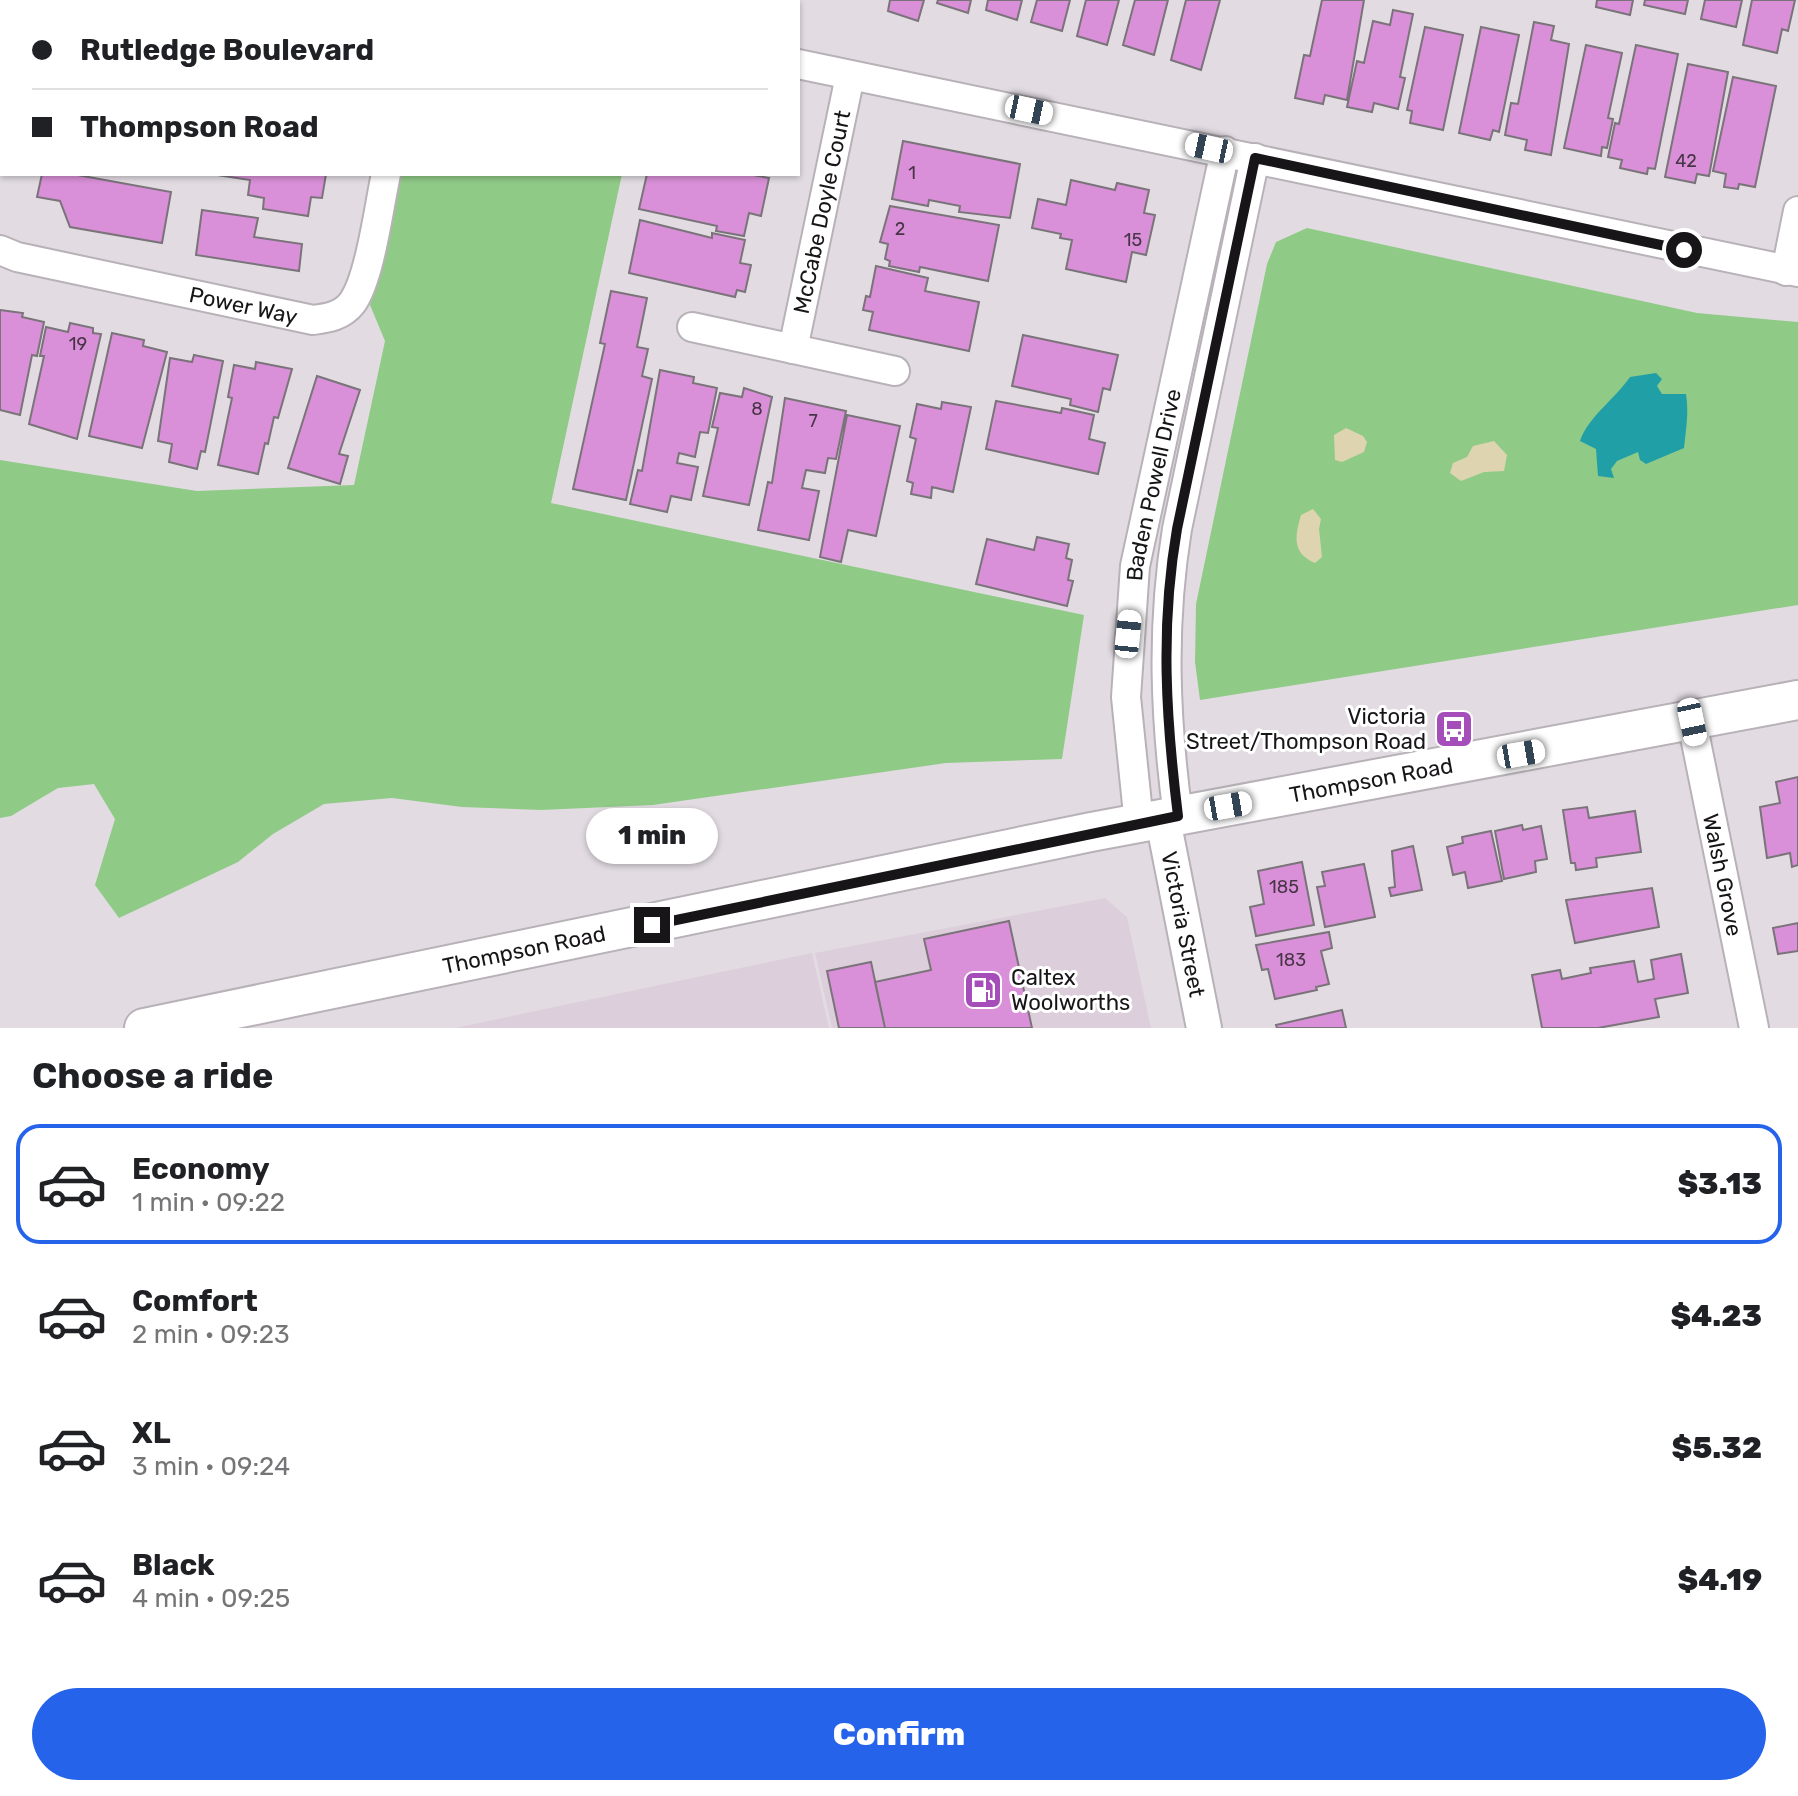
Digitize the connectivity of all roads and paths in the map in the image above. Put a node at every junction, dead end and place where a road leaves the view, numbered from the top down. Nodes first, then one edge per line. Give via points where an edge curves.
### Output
1 (800, 64) edge
2 (850, 76) junction
3 (1225, 151) junction
4 (1255, 158) junction
5 (386, 176) edge
6 (1798, 211) edge
7 (1204, 247) junction
8 (0, 250) edge
9 (1235, 254) junction
10 (1792, 271) edge
11 (692, 327) dead end
12 (793, 349) junction
13 (895, 371) dead end
14 (1798, 700) edge
15 (1692, 722) junction
16 (1160, 820) junction
17 (184, 1024) edge
18 (144, 1028) edge
19 (1204, 1028) edge
20 (1754, 1028) edge

1 - 2 street
2 - 3 street
2 - 12 street, McCabe Doyle Court
3 - 4 street
3 - 7 street, Baden Powell Drive
4 - 9 street, Baden Powell Drive
4 - 10 street
5 - 8 street, Power Way via 362,286 351,305 335,317 313,320
6 - 10 street
7 - 9 street
7 - 16 street, Baden Powell Drive via 1132,591 1127,717
9 - 16 street, Baden Powell Drive via 1168,588
11 - 12 street
12 - 13 street
14 - 15 main road, Thompson Road
15 - 16 main road, Thompson Road
15 - 20 street, Walsh Grove
16 - 17 main road, Thompson Road
16 - 19 street, Victoria Street
17 - 18 main road, Thompson Road

